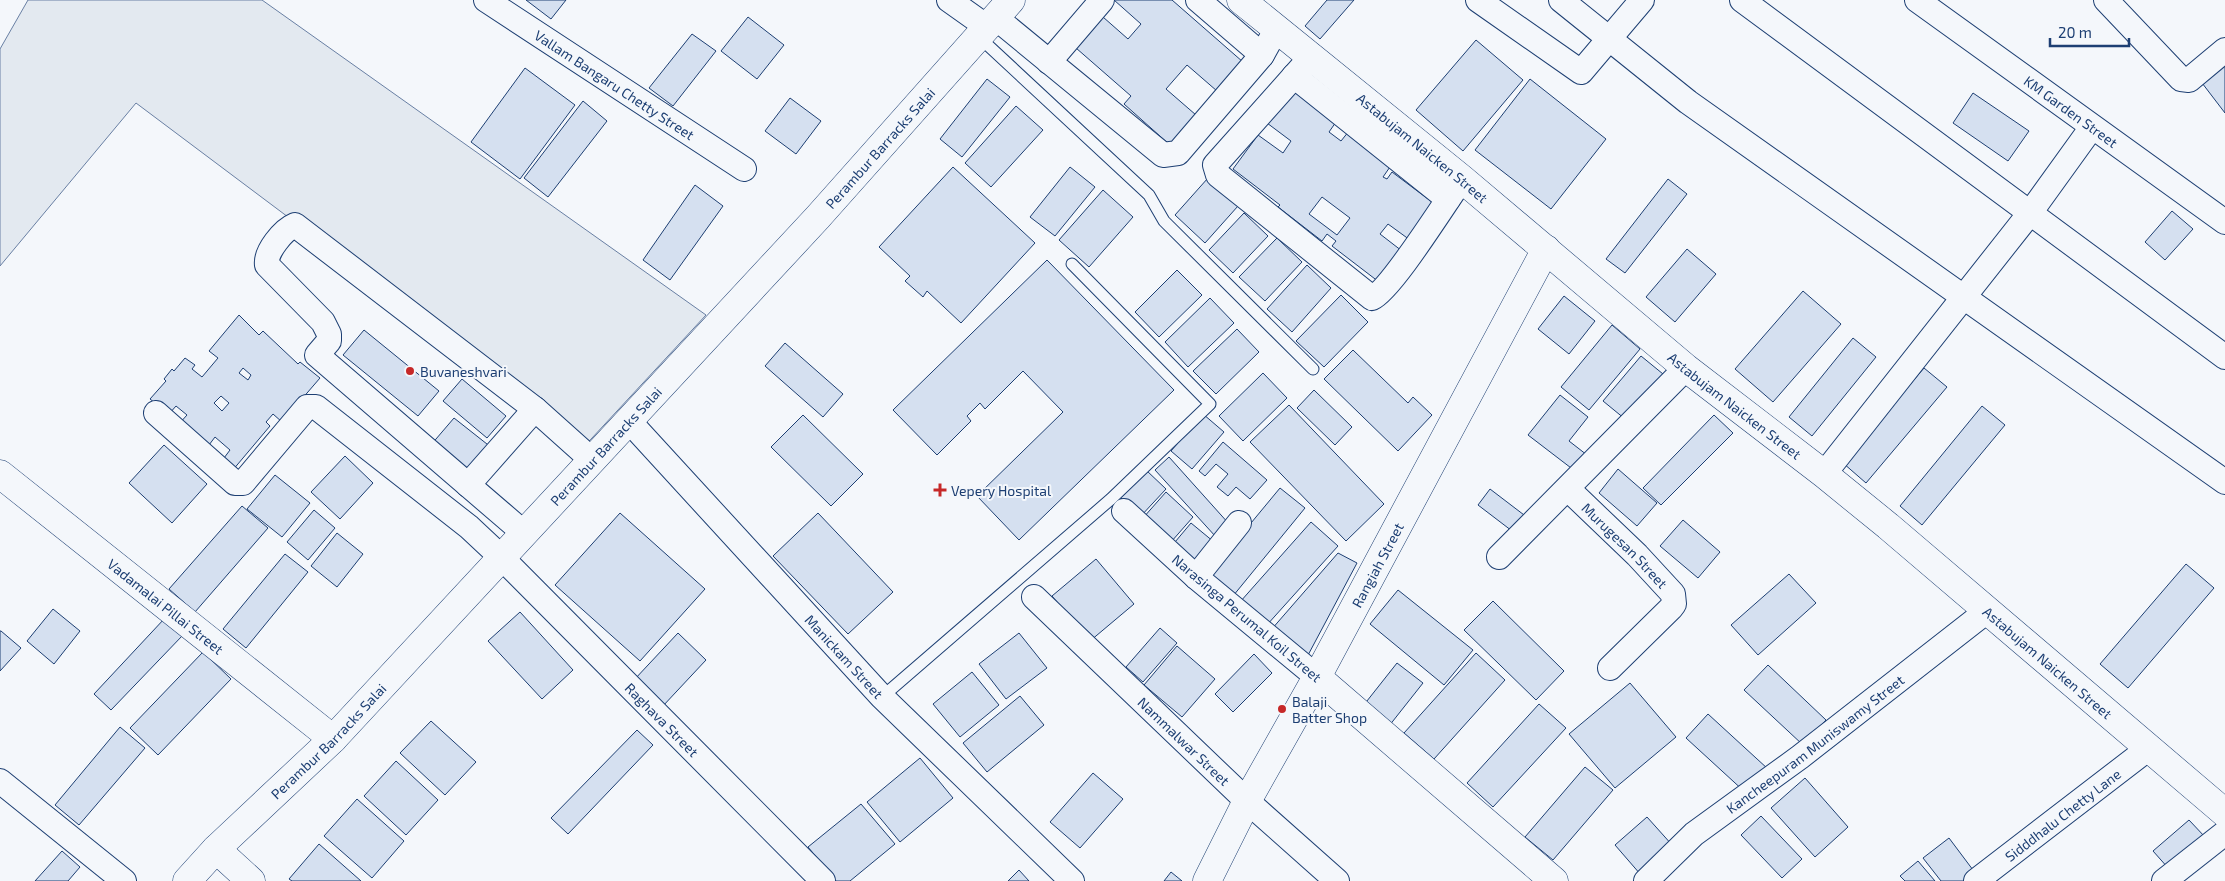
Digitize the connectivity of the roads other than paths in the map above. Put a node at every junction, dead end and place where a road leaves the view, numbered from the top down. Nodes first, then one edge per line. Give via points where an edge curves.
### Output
1 (486, 0) edge
2 (949, 0) edge
3 (1102, 0) edge
4 (1198, 0) edge
5 (1241, 0) edge
6 (1478, 0) edge
7 (1562, 0) edge
8 (1642, 0) edge
9 (1742, 0) edge
10 (1917, 0) edge
11 (2106, 0) edge
12 (993, 20) edge
13 (1277, 28) junction
14 (1611, 39) junction
15 (2225, 50) edge
16 (1262, 55) junction
17 (1312, 56) junction
18 (1049, 62) junction
19 (1294, 76) junction
20 (2092, 127) junction
21 (744, 169) dead end
22 (1455, 189) junction
23 (2030, 213) junction
24 (2225, 222) edge
25 (1546, 249) junction
26 (1072, 264) dead end
27 (1964, 298) junction
28 (2225, 357) edge
29 (1686, 368) junction
30 (1313, 369) dead end
31 (535, 409) junction
32 (156, 413) dead end
33 (629, 420) junction
34 (592, 460) junction
35 (0, 474) edge
36 (1824, 474) junction
37 (2225, 482) edge
38 (468, 486) junction
39 (1568, 489) junction
40 (1124, 511) dead end
41 (1239, 523) dead end
42 (524, 533) junction
43 (501, 557) junction
44 (1499, 557) dead end
45 (1196, 578) junction
46 (1034, 597) dead end
47 (1986, 611) junction
48 (1610, 668) dead end
49 (1317, 678) junction
50 (882, 697) junction
51 (333, 739) junction
52 (2149, 748) junction
53 (0, 780) edge
54 (1248, 800) junction
55 (2225, 813) edge
56 (2225, 833) edge
57 (216, 849) junction
58 (124, 881) edge
59 (187, 881) edge
60 (251, 881) edge
61 (823, 881) edge
62 (1072, 881) edge
63 (1207, 881) edge
64 (1337, 881) edge
65 (1554, 881) edge
66 (1646, 881) edge
67 (1976, 881) edge
68 (2164, 881) edge

1 - 21 street, Vallam Bangaru Chetty Street
2 - 12 street
3 - 18 street
4 - 16 street
5 - 13 street, Astabujam Naicken Street
6 - 14 street via 1581,72
7 - 14 street
8 - 14 street
9 - 23 street
10 - 20 street, KM Garden Street
11 - 15 street via 2181,79 2189,80
12 - 18 street
12 - 30 lane via 1149,195 1164,221
12 - 33 street, Perambur Barracks Salai via 818,217
13 - 16 street
13 - 17 street, Astabujam Naicken Street
14 - 27 street via 1688,102
16 - 18 street via 1178,153 1168,156
17 - 19 street
17 - 22 street, Astabujam Naicken Street
19 - 22 street
19 - 22 street via 1220,159 1215,170 1360,291 1372,298 1383,291
20 - 23 street
20 - 24 street, KM Garden Street
22 - 25 street, Astabujam Naicken Street
23 - 27 street
23 - 28 street
25 - 29 street, Astabujam Naicken Street
25 - 49 street, Rangiah Street
26 - 50 lane via 1210,404 1111,499
27 - 36 street
27 - 37 street
29 - 36 street, Astabujam Naicken Street
29 - 39 street
31 - 34 street
31 - 38 street
31 - 38 street via 295,225 280,237 266,260 267,265 323,322 329,341 317,355
32 - 43 street, Raghava Street via 236,483 243,483 307,407 316,407
33 - 34 street, Perambur Barracks Salai
33 - 50 street, Manickam Street
34 - 42 street, Perambur Barracks Salai
35 - 51 street, Vadamalai Pillai Street
36 - 47 street, Astabujam Naicken Street
38 - 42 street
39 - 44 street
39 - 48 street, Murugesan Street via 1673,594 1671,608
40 - 45 street, Narasinga Perumal Koil Street
41 - 45 street
42 - 43 street, Perambur Barracks Salai
43 - 51 street, Perambur Barracks Salai
43 - 61 street, Raghava Street
45 - 49 street, Narasinga Perumal Koil Street
46 - 54 street, Nammalwar Street
47 - 52 street, Astabujam Naicken Street
47 - 66 street, Kancheepuram Muniswamy Street via 1694,834
49 - 54 street, Rangiah Street
49 - 65 street, Narasinga Perumal Koil Street
50 - 62 street, Manickam Street
51 - 57 street, Perambur Barracks Salai
52 - 55 street, Astabujam Naicken Street
52 - 67 street, Sidddhalu Chetty Lane
53 - 58 street
54 - 63 street, Rangiah Street
54 - 64 street, Nammalwar Street
56 - 68 street
57 - 59 street, Perambur Barracks Salai
57 - 60 street

